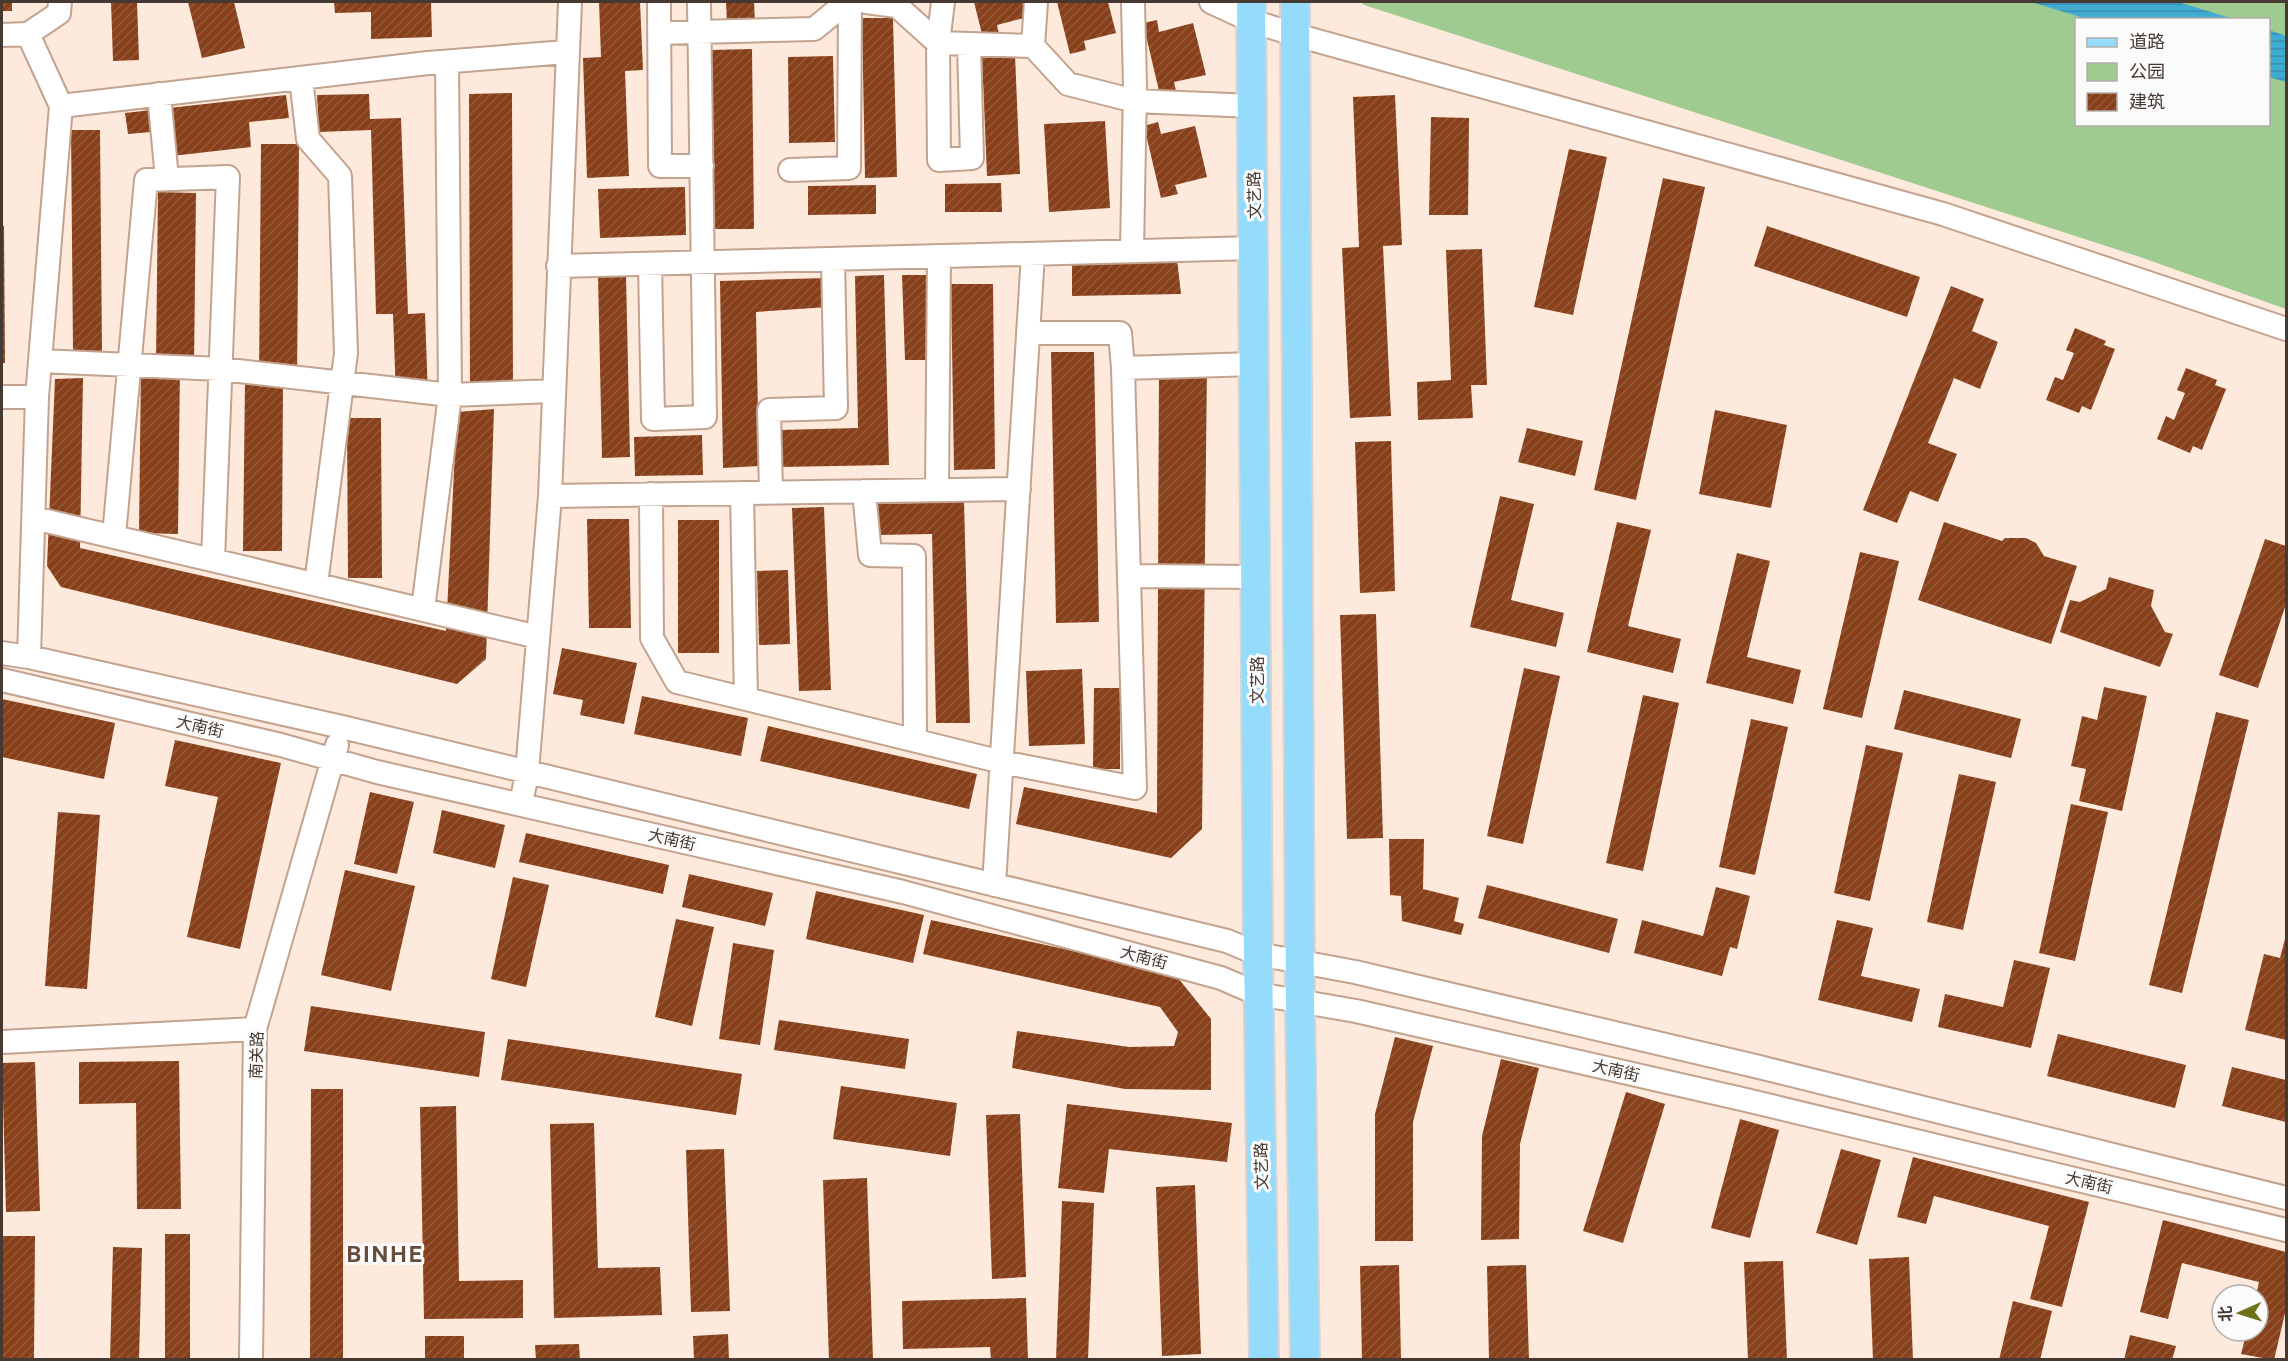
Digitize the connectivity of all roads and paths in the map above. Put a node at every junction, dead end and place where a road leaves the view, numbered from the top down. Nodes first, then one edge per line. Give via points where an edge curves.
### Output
1 (60, 2) edge
2 (570, 2) edge
3 (659, 2) edge
4 (699, 2) edge
5 (849, 2) edge
6 (866, 2) edge
7 (943, 2) edge
8 (1036, 2) edge
9 (1133, 2) edge
10 (1211, 2) edge
11 (1295, 2) edge
12 (1252, 11) edge
13 (659, 33) junction
14 (699, 33) junction
15 (28, 34) junction
16 (2, 35) edge
17 (1296, 35) junction
18 (938, 43) junction
19 (969, 44) junction
20 (1034, 46) junction
21 (566, 52) junction
22 (447, 62) junction
23 (301, 78) junction
24 (159, 94) junction
25 (1135, 101) junction
26 (61, 106) junction
27 (1253, 106) junction
28 (702, 166) junction
29 (790, 170) dead end
30 (166, 179) junction
31 (1255, 248) junction
32 (1131, 251) junction
33 (1033, 254) junction
34 (939, 256) junction
35 (833, 259) junction
36 (704, 263) junction
37 (650, 264) junction
38 (558, 266) junction
39 (2286, 329) edge
40 (1028, 333) junction
41 (40, 361) junction
42 (1255, 364) junction
43 (129, 365) junction
44 (1123, 368) junction
45 (221, 369) junction
46 (342, 383) junction
47 (553, 391) junction
48 (450, 395) junction
49 (2, 397) edge
50 (37, 397) junction
51 (1019, 489) junction
52 (937, 490) junction
53 (864, 491) junction
54 (771, 492) junction
55 (742, 493) junction
56 (651, 494) junction
57 (550, 496) junction
58 (34, 518) junction
59 (114, 536) junction
60 (213, 560) junction
61 (1129, 576) junction
62 (1256, 577) junction
63 (316, 584) junction
64 (423, 609) junction
65 (538, 637) junction
66 (2, 653) edge
67 (29, 657) junction
68 (2, 680) edge
69 (746, 699) junction
70 (342, 727) junction
71 (915, 740) junction
72 (333, 759) junction
73 (1002, 762) junction
74 (527, 772) junction
75 (522, 805) junction
76 (994, 885) junction
77 (1258, 954) junction
78 (1300, 962) junction
79 (1258, 994) junction
80 (1300, 1002) junction
81 (255, 1029) junction
82 (2, 1042) edge
83 (2286, 1198) edge
84 (2286, 1230) edge
85 (251, 1359) edge
86 (1264, 1359) edge
87 (1305, 1359) edge

1 - 15 street via 59,13
2 - 21 street
3 - 13 street
4 - 14 street
5 - 14 street via 814,29
5 - 29 street via 849,168
6 - 18 street via 897,6
7 - 18 street
8 - 20 street
9 - 25 street
10 - 12 street
11 - 17 main road
12 - 17 street
12 - 27 main road, 文艺路
13 - 14 street
13 - 28 street via 660,166
14 - 28 street
15 - 16 street
15 - 26 street
17 - 39 street via 1942,214
17 - 78 main road
18 - 19 street
18 - 19 street via 939,160 972,158
19 - 20 street
20 - 25 street via 1068,84
21 - 22 street
21 - 38 street
22 - 23 street
22 - 48 street
23 - 24 street
23 - 46 street via 308,139 340,176 346,353
24 - 26 street
24 - 30 street
25 - 27 street
25 - 32 street
26 - 41 street
27 - 31 main road, 文艺路
28 - 36 street
30 - 43 street via 146,180
30 - 45 street via 228,177
31 - 32 street
31 - 42 main road, 文艺路
32 - 33 street
33 - 34 street
33 - 40 street
34 - 35 street
34 - 52 street
35 - 36 street
35 - 54 street via 836,408 769,410
36 - 37 street
36 - 37 street via 705,417 652,419
37 - 38 street
38 - 47 street
40 - 44 street via 1120,333
40 - 51 street
41 - 43 street
41 - 50 street
42 - 44 street
42 - 62 main road, 文艺路
43 - 45 street
43 - 59 street
44 - 61 street
45 - 46 street
45 - 60 street
46 - 48 street
46 - 63 street
47 - 48 street
47 - 57 street
48 - 64 street
49 - 50 street
50 - 58 street
51 - 52 street
51 - 73 street
52 - 53 street
53 - 54 street
53 - 71 street via 870,555 914,556
54 - 55 street
55 - 56 street
55 - 69 street
56 - 57 street
56 - 69 street via 652,638 677,682
57 - 65 street
58 - 59 street
58 - 67 street
59 - 60 street
60 - 63 street
61 - 62 street
61 - 73 street via 1135,788
62 - 77 main road, 文艺路
63 - 64 street
64 - 65 street
65 - 74 street
66 - 67 street, 大南街
67 - 70 street, 大南街
68 - 72 street, 大南街
69 - 71 street
70 - 72 street, 南关路
70 - 74 street, 大南街
71 - 73 street
72 - 75 street, 大南街
72 - 81 street, 南关路
73 - 76 street
74 - 75 street
74 - 76 street, 大南街
75 - 79 street, 大南街 via 903,892 1221,978
76 - 77 street, 大南街 via 1227,941
77 - 78 street, 大南街
77 - 79 main road, 文艺路
78 - 80 main road
78 - 83 street, 大南街 via 1755,1066
79 - 80 street, 大南街
79 - 86 main road, 文艺路
80 - 84 street, 大南街 via 1356,1011 1735,1098
80 - 87 main road
81 - 82 street
81 - 85 street, 南关路

